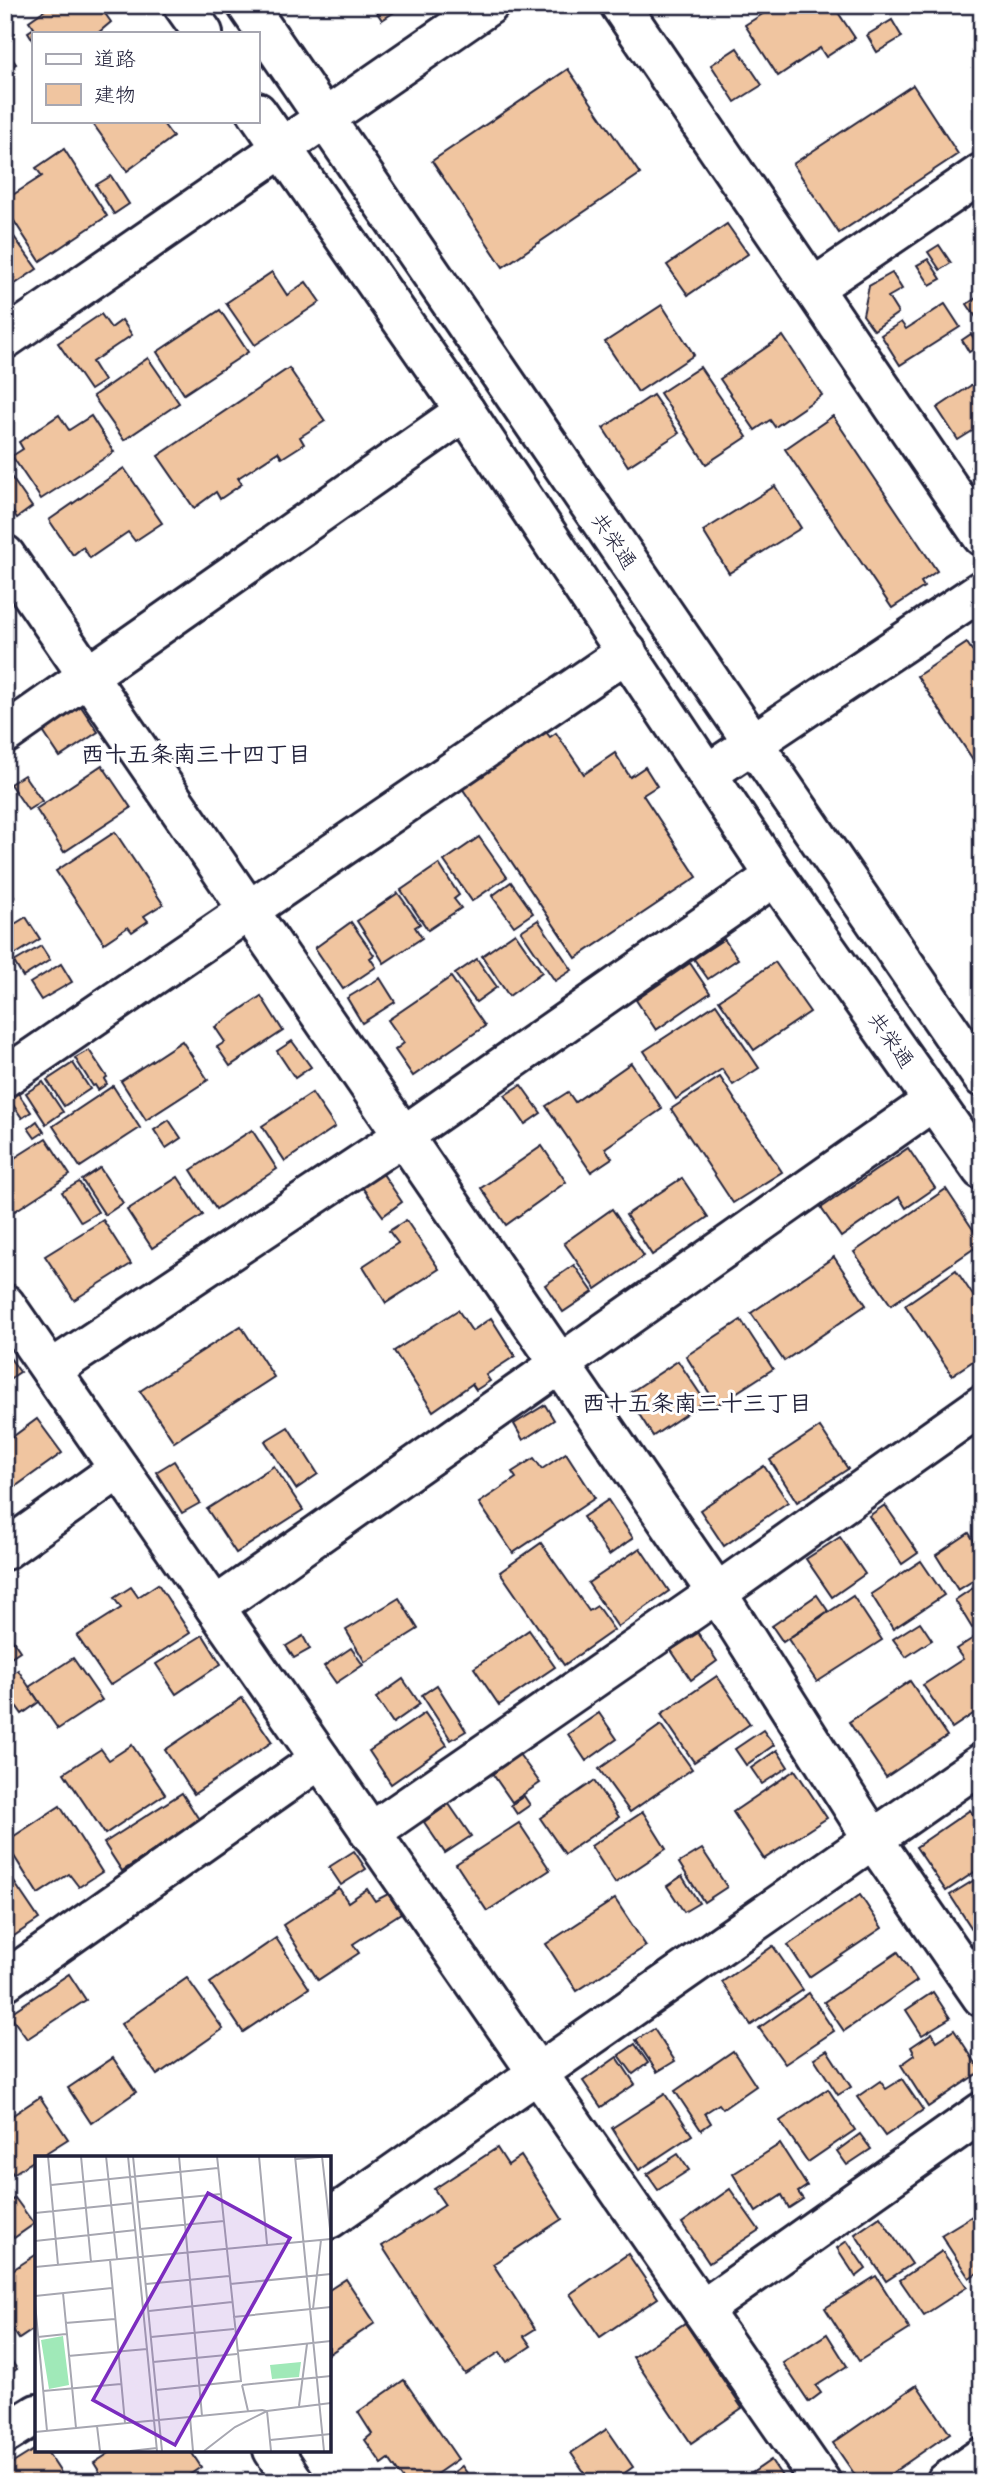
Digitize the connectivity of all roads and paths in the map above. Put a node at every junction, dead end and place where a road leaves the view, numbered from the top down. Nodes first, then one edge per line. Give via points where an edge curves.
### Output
1 (183, 5) edge
2 (247, 5) edge
3 (489, 5) edge
4 (620, 5) edge
5 (202, 32) edge
6 (259, 114) edge
7 (325, 118) junction
8 (282, 147) junction
9 (982, 173) edge
10 (813, 288) junction
11 (8, 332) edge
12 (465, 411) junction
13 (982, 536) edge
14 (5, 555) edge
15 (982, 590) edge
16 (627, 652) junction
17 (89, 676) junction
18 (5, 734) edge
19 (753, 744) junction
20 (707, 774) junction
21 (775, 876) junction
22 (249, 910) junction
23 (5, 1077) edge
24 (982, 1077) edge
25 (933, 1101) junction
26 (403, 1136) junction
27 (982, 1170) edge
28 (5, 1304) edge
29 (559, 1363) junction
30 (51, 1370) junction
31 (982, 1405) edge
32 (120, 1469) junction
33 (5, 1550) edge
34 (718, 1593) junction
35 (215, 1607) junction
36 (320, 1759) junction
37 (982, 1763) edge
38 (370, 1833) junction
39 (873, 1839) junction
40 (5, 1981) edge
41 (982, 1997) edge
42 (538, 2074) junction
43 (982, 2112) edge
44 (331, 2218) edge
45 (702, 2310) junction
46 (35, 2415) edge
47 (5, 2434) edge
48 (274, 2452) edge
49 (982, 2456) edge
50 (295, 2482) edge
51 (821, 2482) edge
52 (946, 2482) edge

1 - 5 street
2 - 7 street, 共栄通
3 - 7 street
4 - 10 street
6 - 8 street, 共栄通
7 - 8 street
7 - 19 street, 共栄通
8 - 11 street
8 - 12 street, 共栄通
9 - 10 street
10 - 13 street
12 - 16 street, 共栄通
12 - 17 street
14 - 17 street
15 - 19 street
16 - 20 street, 共栄通
16 - 22 street
17 - 18 street
17 - 22 street
19 - 20 street
19 - 24 street, 共栄通
20 - 21 street, 共栄通
21 - 25 street, 共栄通
21 - 26 street
22 - 23 street
22 - 26 street
25 - 27 street, 共栄通
25 - 29 street
26 - 29 street
26 - 30 street
28 - 30 street
29 - 34 street
29 - 35 street
30 - 32 street
31 - 34 street
32 - 33 street
32 - 35 street
34 - 38 street
34 - 39 street
35 - 36 street
36 - 38 street
36 - 40 street
37 - 39 street
38 - 42 street
39 - 41 street
39 - 42 street
42 - 44 street
42 - 45 street
43 - 45 street
45 - 51 street
46 - 47 street
48 - 50 street
49 - 52 street

